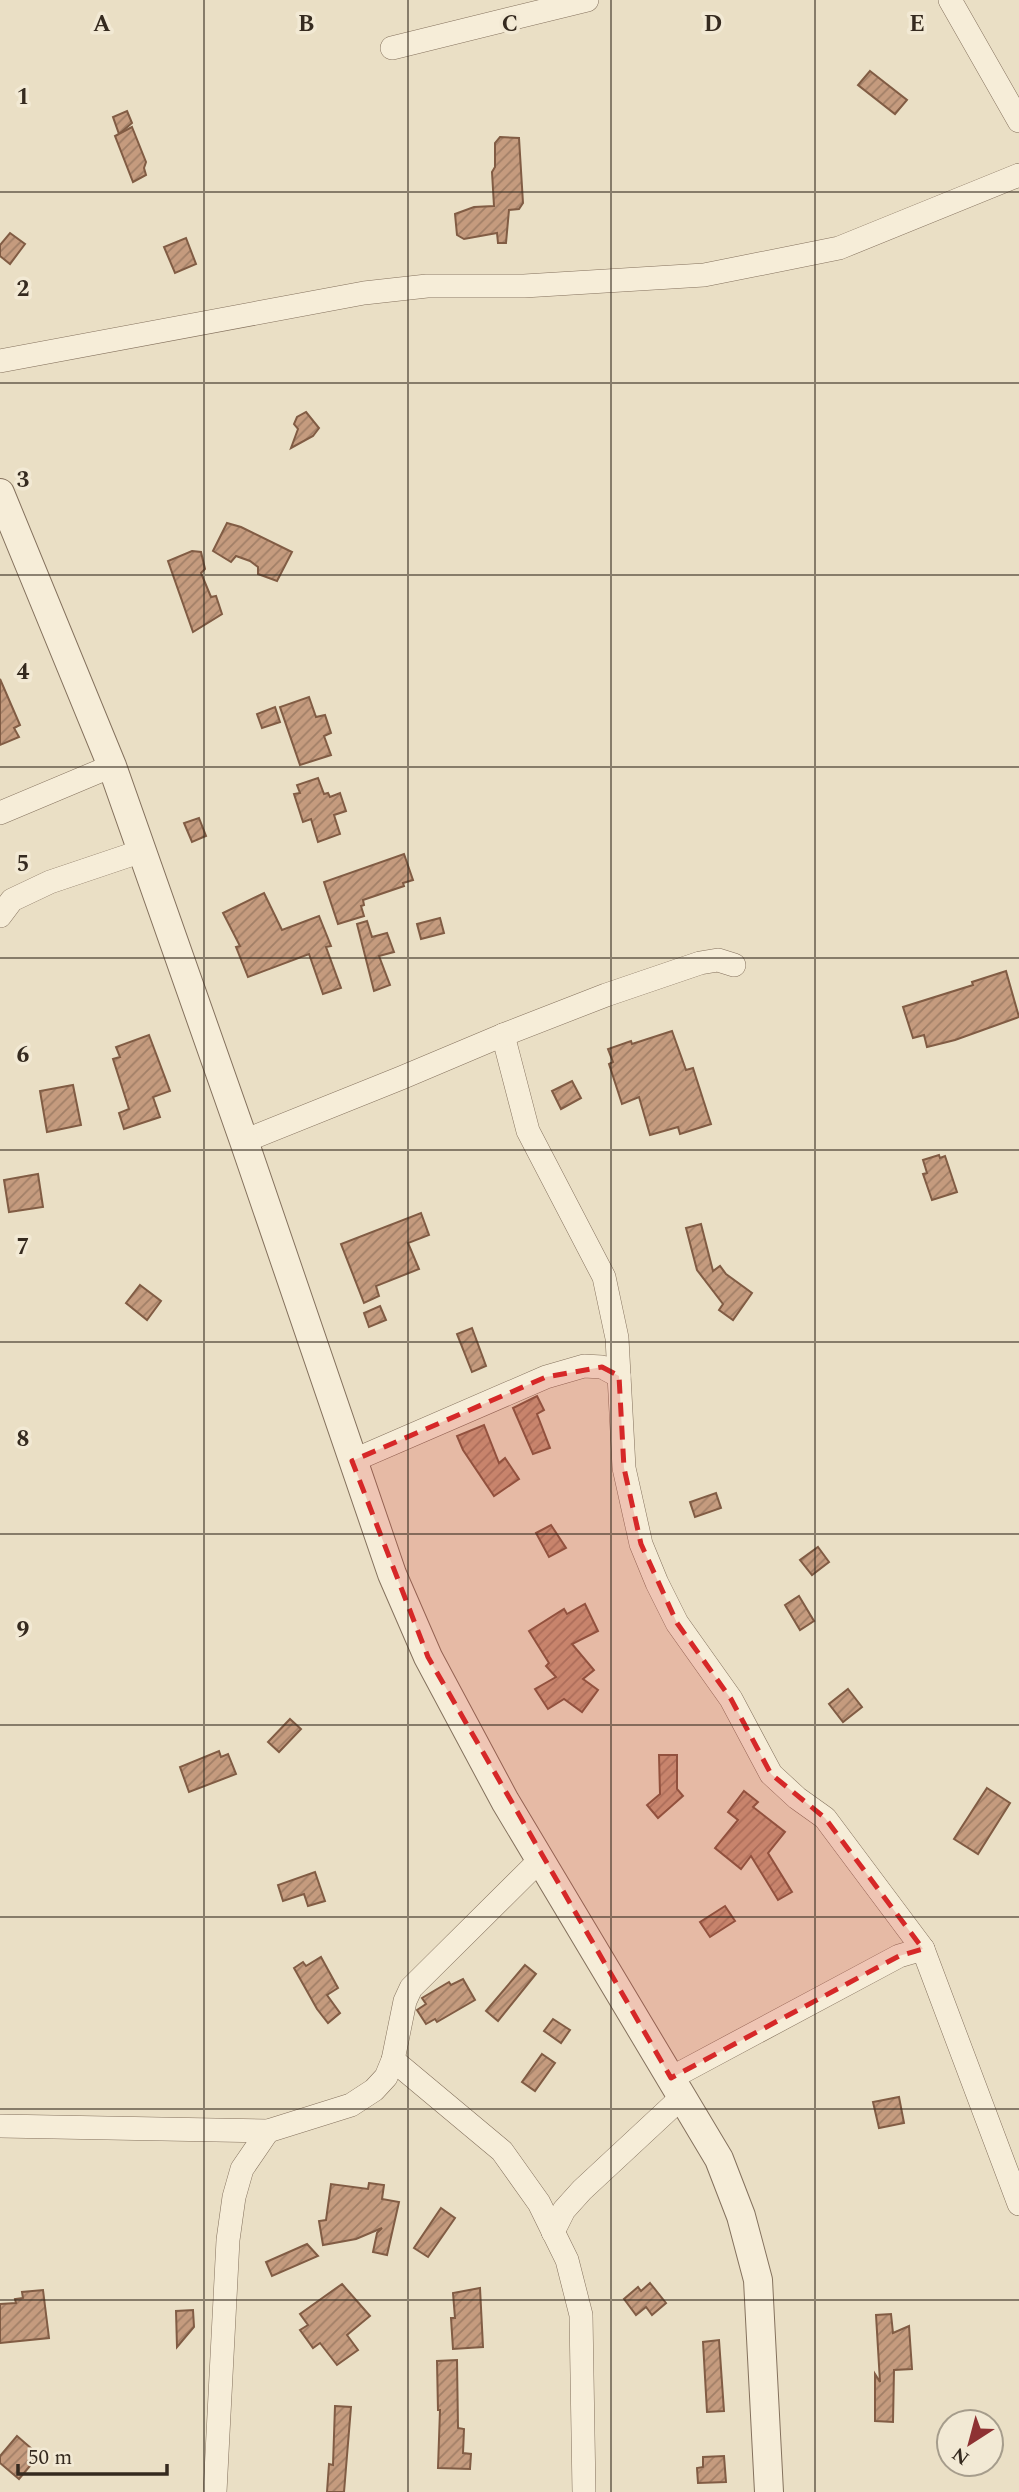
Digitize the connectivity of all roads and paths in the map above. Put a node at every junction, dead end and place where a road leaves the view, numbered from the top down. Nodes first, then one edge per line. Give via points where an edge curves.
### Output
1 (587, 0) edge
2 (950, 0) edge
3 (392, 48) dead end
4 (1019, 121) edge
5 (1019, 175) edge
6 (0, 361) edge
7 (0, 493) edge
8 (112, 766) junction
9 (0, 813) edge
10 (142, 851) junction
11 (0, 916) edge
12 (734, 965) dead end
13 (503, 1034) junction
14 (244, 1141) junction
15 (619, 1376) junction
16 (352, 1461) junction
17 (541, 1860) junction
18 (923, 1949) junction
19 (393, 2060) junction
20 (676, 2087) junction
21 (0, 2126) edge
22 (268, 2131) junction
23 (1019, 2204) edge
24 (553, 2231) junction
25 (215, 2492) edge
26 (584, 2492) edge
27 (769, 2492) edge

1 - 3 street
2 - 4 street
5 - 6 street via 839,248 704,275 524,286 427,286 364,293
7 - 8 street
8 - 9 street
8 - 10 street
10 - 11 street via 50,882 12,900
10 - 14 street
12 - 13 street via 718,960 700,963
13 - 14 street
13 - 15 street via 528,1131 604,1277 617,1338
14 - 16 street
15 - 16 street via 603,1367 584,1366 546,1377
15 - 18 street via 624,1468 641,1544 677,1623 731,1699 771,1774 825,1818
16 - 17 street via 392,1574 428,1657
17 - 19 street via 411,1988
17 - 20 street
18 - 20 street via 899,1956
18 - 23 street
19 - 22 street via 374,2090 351,2105
19 - 24 street via 502,2151
20 - 24 street via 564,2210
20 - 27 street via 719,2159 758,2280
21 - 22 street
22 - 25 street via 242,2169 234,2197
24 - 26 street via 567,2260 581,2315

